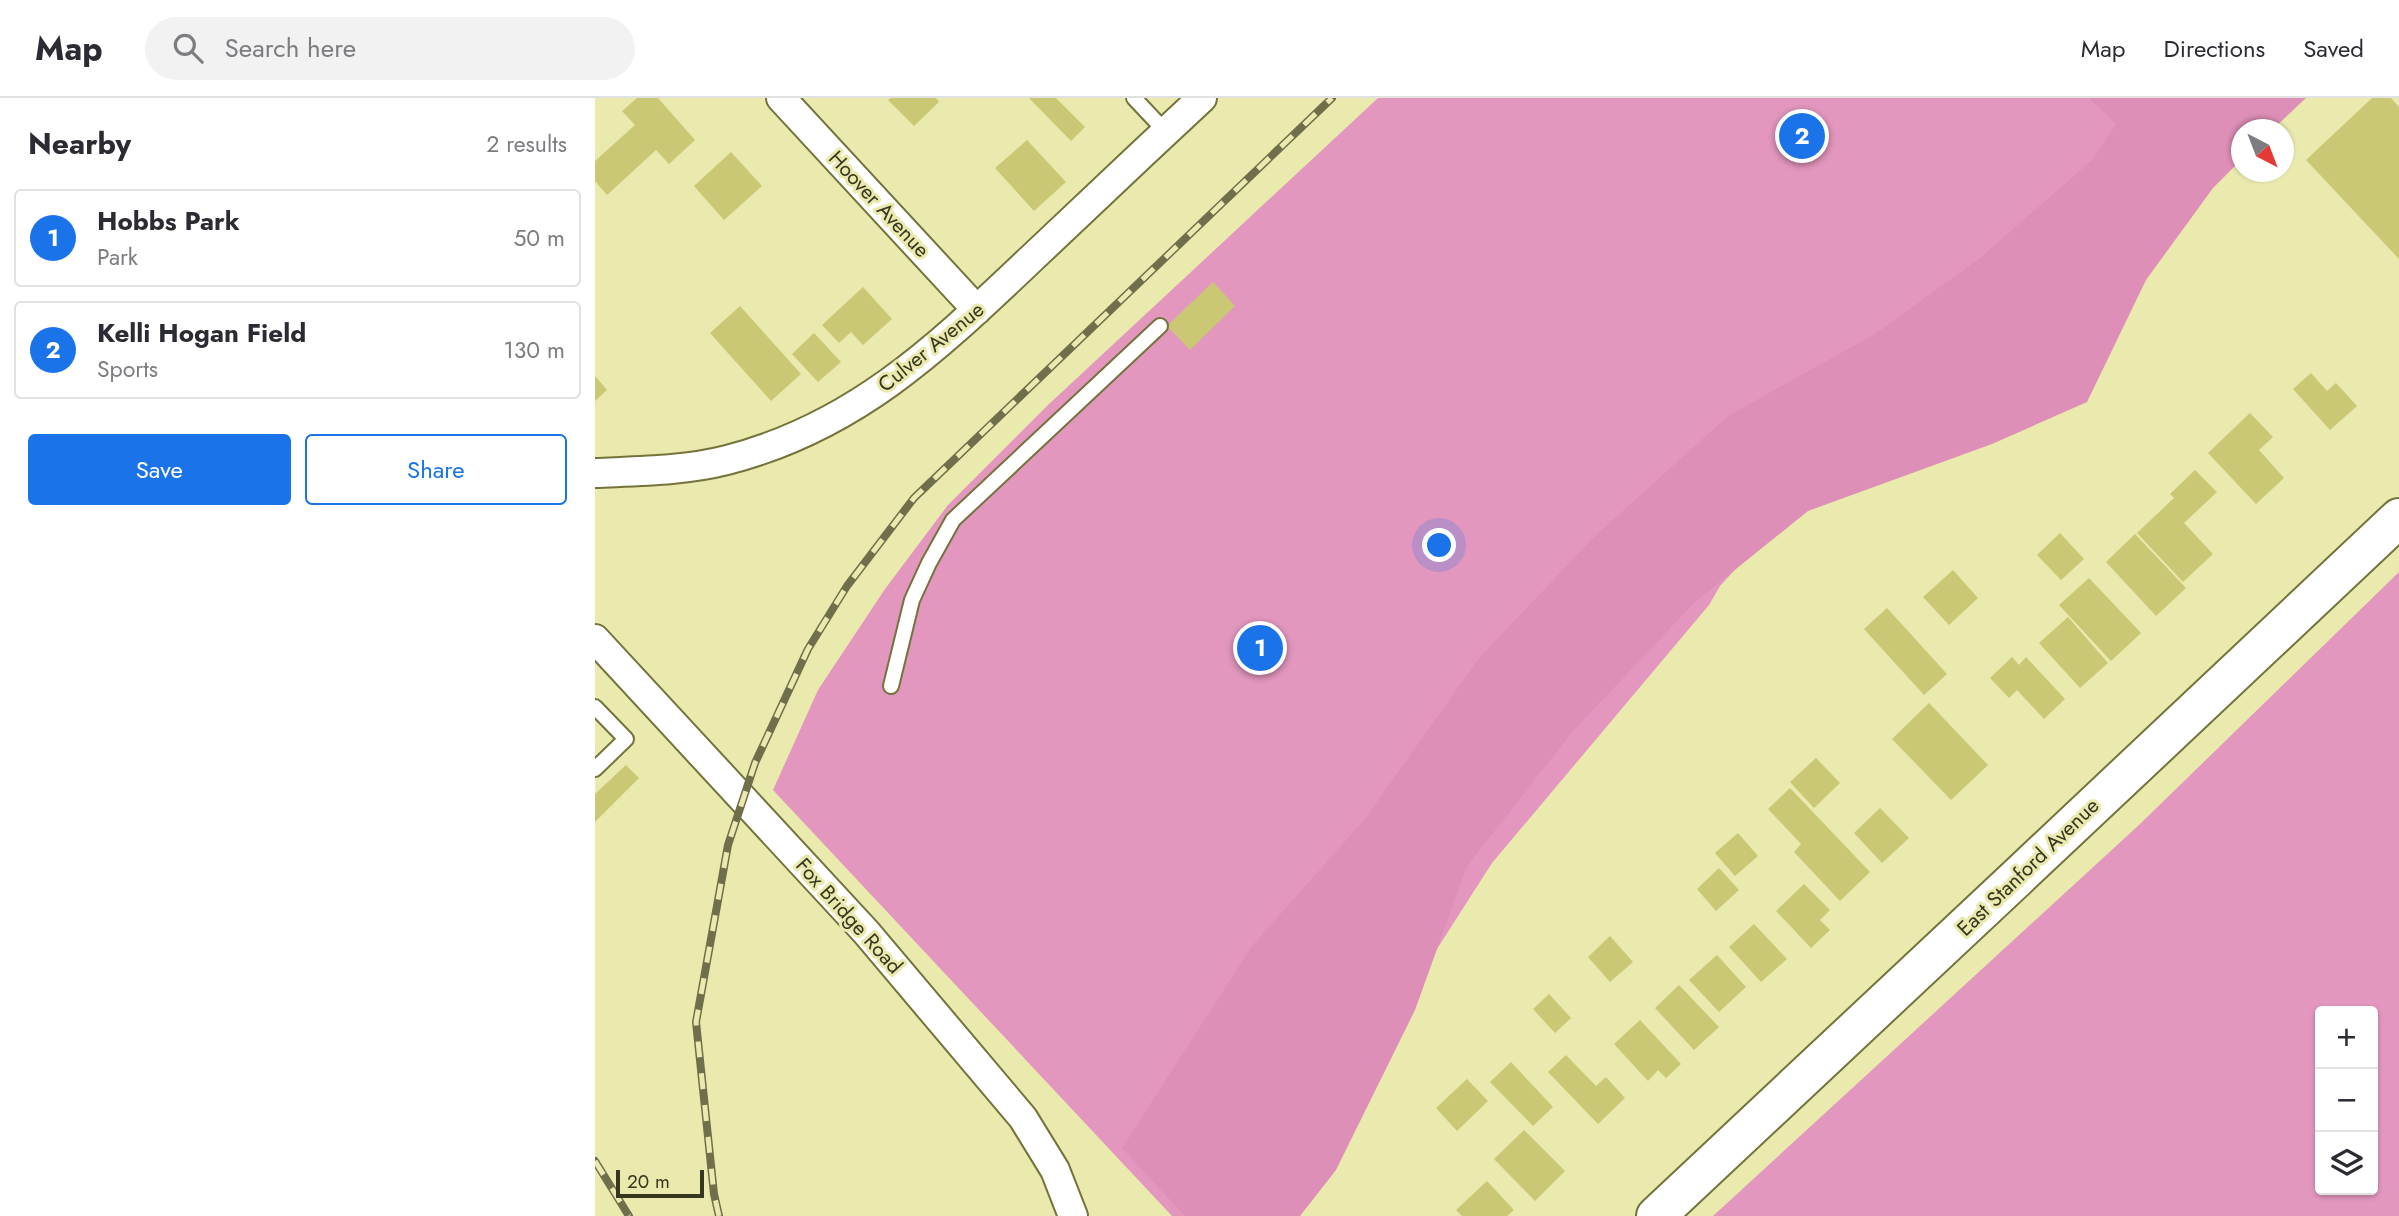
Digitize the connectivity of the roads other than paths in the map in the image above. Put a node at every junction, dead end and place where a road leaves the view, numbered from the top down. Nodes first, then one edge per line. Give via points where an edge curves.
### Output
1 (781, 98) edge
2 (1134, 98) edge
3 (1202, 98) edge
4 (1166, 132) junction
5 (978, 310) junction
6 (1160, 326) dead end
7 (595, 473) edge
8 (2399, 518) edge
9 (595, 639) edge
10 (891, 686) dead end
11 (595, 707) edge
12 (595, 769) edge
13 (1073, 1216) edge
14 (1656, 1216) edge

1 - 5 street, Hoover Avenue
2 - 4 lane
3 - 4 street, Culver Avenue
4 - 5 street, Culver Avenue
5 - 7 street, Culver Avenue via 886,386 836,417 776,444 726,461 675,470
6 - 10 lane via 953,520 912,600
8 - 14 main road, East Stanford Avenue
9 - 13 street, Fox Bridge Road via 866,932 1023,1118 1055,1170
11 - 12 lane via 626,739

